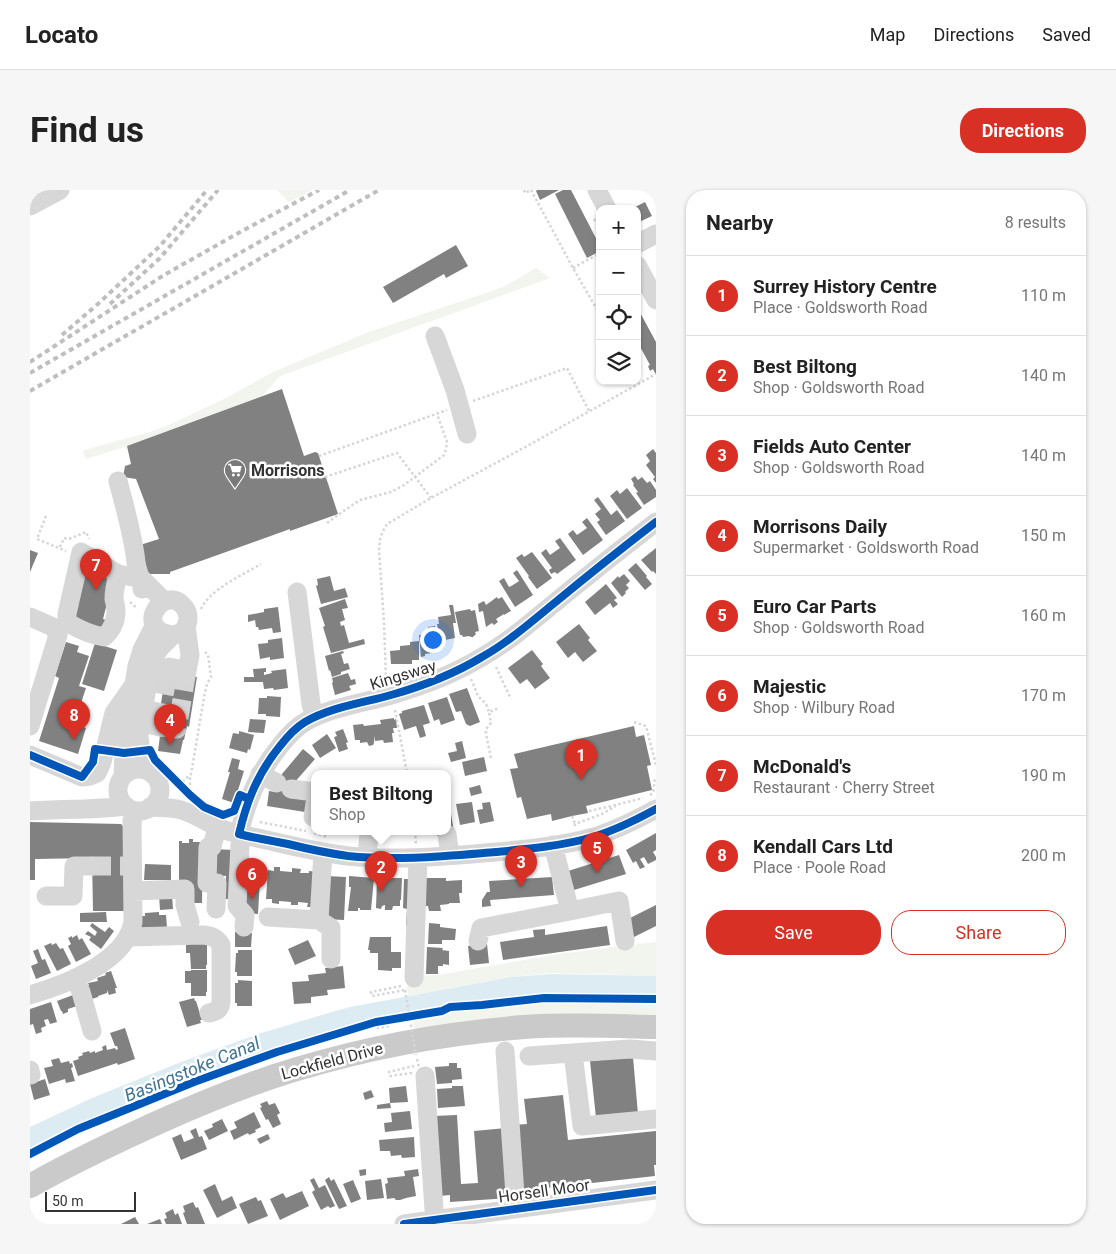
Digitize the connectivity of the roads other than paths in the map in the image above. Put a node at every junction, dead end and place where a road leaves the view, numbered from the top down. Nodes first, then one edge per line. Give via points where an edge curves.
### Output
1 (60, 190) edge
2 (597, 190) edge
3 (605, 205) edge
4 (30, 206) edge
5 (656, 234) edge
6 (641, 242) edge
7 (641, 272) edge
8 (656, 300) edge
9 (435, 336) dead end
10 (467, 434) dead end
11 (118, 481) dead end
12 (656, 522) edge
13 (118, 574) junction
14 (142, 579) junction
15 (297, 592) dead end
16 (157, 613) junction
17 (30, 617) edge
18 (180, 631) junction
19 (185, 668) tunnel mouth
20 (133, 686) junction
21 (315, 717) junction
22 (30, 726) edge
23 (30, 755) edge
24 (145, 770) junction
25 (260, 774) junction
26 (121, 780) junction
27 (159, 783) junction
28 (311, 791) edge
29 (138, 808) junction
30 (80, 809) junction
31 (656, 809) edge
32 (30, 811) edge
33 (199, 817) junction
34 (218, 827) junction
35 (242, 835) junction
36 (369, 835) edge
37 (447, 835) edge
38 (553, 845) junction
39 (323, 852) junction
40 (417, 852) junction
41 (450, 856) junction
42 (367, 857) junction
43 (92, 866) tunnel mouth
44 (132, 890) junction
45 (46, 896) dead end
46 (216, 909) dead end
47 (570, 911) junction
48 (268, 917) dead end
49 (319, 920) junction
50 (190, 922) dead end
51 (244, 927) dead end
52 (128, 937) junction
53 (478, 941) dead end
54 (626, 941) dead end
55 (331, 959) dead end
56 (75, 978) junction
57 (408, 984) road end
58 (30, 996) edge
59 (210, 1013) dead end
60 (656, 1027) edge
61 (92, 1031) dead end
62 (505, 1051) dead end
63 (656, 1051) edge
64 (573, 1053) junction
65 (529, 1056) dead end
66 (421, 1071) road end
67 (656, 1119) edge
68 (30, 1186) edge
69 (656, 1190) edge
70 (516, 1209) junction
71 (435, 1222) edge
72 (404, 1224) edge

1 - 4 street
2 - 3 street
5 - 6 street
7 - 8 street
9 - 10 street
11 - 14 street
12 - 21 street, Kingsway via 483,657 421,686
13 - 13 street via 115,620 104,637 67,622 80,554
13 - 14 street
14 - 16 street via 146,602
15 - 21 street
16 - 18 street via 159,631 164,634
16 - 18 street via 175,601 184,607 188,619
16 - 20 street via 142,650
17 - 22 street via 53,627 58,635
18 - 19 street via 190,654
18 - 24 street via 160,648 151,664 155,724 139,735
20 - 23 street via 114,714 97,773 82,777
20 - 26 street
21 - 25 street, Kingsway via 291,734
24 - 26 street via 132,770
24 - 27 street
25 - 28 street via 284,786
25 - 35 street, Kingsway via 248,803
26 - 29 street via 117,790 119,797
26 - 30 street via 106,794
27 - 29 street via 155,802
27 - 33 street
29 - 30 street
29 - 33 street via 171,808
29 - 44 street via 132,820 129,866
30 - 32 street
31 - 38 street via 607,832
33 - 34 street
34 - 35 street
34 - 46 street via 212,847 208,847 207,883 217,883
35 - 39 street
35 - 51 street, Kingsway via 237,906 245,915
36 - 42 street
37 - 41 street
38 - 41 street
38 - 47 street
39 - 42 street
39 - 49 street
40 - 41 street
40 - 42 street
40 - 57 street
43 - 45 street via 74,866 73,896
44 - 50 street via 185,889
44 - 52 street via 133,922
47 - 53 street via 481,928
47 - 54 street via 627,900
48 - 49 street
49 - 55 street via 331,928
52 - 56 street via 106,961
52 - 59 street via 204,935 218,940 221,945 221,1006 217,1012
56 - 58 street
56 - 61 street
60 - 68 main road, Lockfield Drive via 517,1028 431,1038 356,1053 296,1069 203,1103 120,1140
62 - 70 street
63 - 64 street via 630,1049
64 - 65 street
64 - 67 street via 582,1126
66 - 71 street
69 - 70 street, Horsell Moor
70 - 71 street, Horsell Moor
71 - 72 street, Horsell Moor

